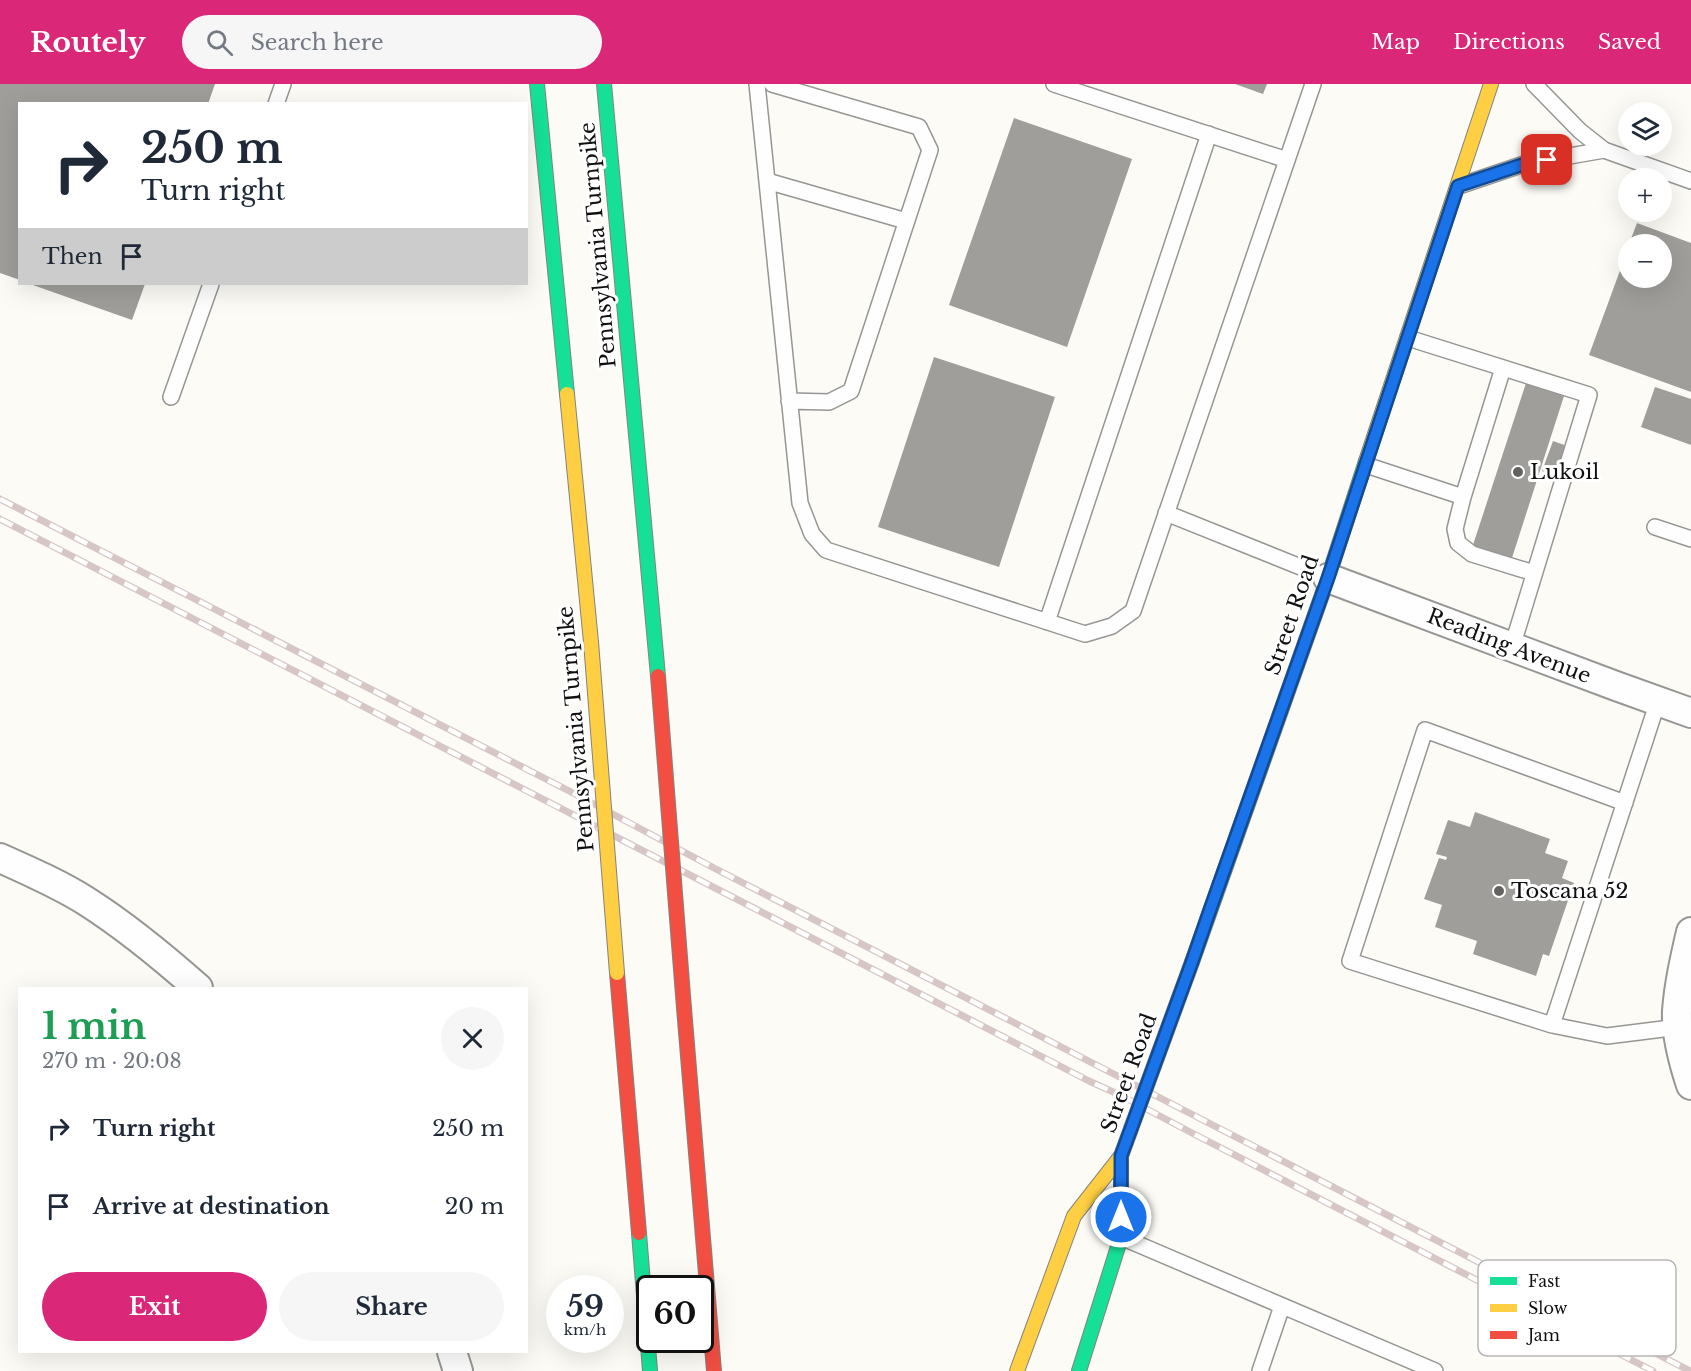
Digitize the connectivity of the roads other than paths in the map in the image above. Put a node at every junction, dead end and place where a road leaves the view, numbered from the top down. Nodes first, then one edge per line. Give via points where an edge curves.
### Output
1 (283, 84) edge
2 (537, 84) edge
3 (604, 84) edge
4 (757, 84) edge
5 (772, 84) edge
6 (1054, 84) edge
7 (1313, 84) edge
8 (1491, 84) edge
9 (1533, 84) edge
10 (277, 102) edge
11 (1209, 134) junction
12 (1604, 150) junction
13 (1287, 160) junction
14 (767, 181) junction
15 (1691, 181) edge
16 (1458, 186) junction
17 (906, 221) junction
18 (212, 285) edge
19 (1408, 338) junction
20 (1503, 368) junction
21 (171, 397) dead end
22 (789, 401) junction
23 (1366, 465) junction
24 (1463, 497) junction
25 (1166, 513) junction
26 (1655, 528) dead end
27 (1691, 539) edge
28 (1534, 573) junction
29 (1328, 578) junction
30 (1047, 622) junction
31 (1512, 647) junction
32 (1658, 701) junction
33 (1691, 713) edge
34 (1625, 803) junction
35 (0, 858) edge
36 (1691, 932) edge
37 (197, 987) edge
38 (1552, 1025) junction
39 (1679, 1027) junction
40 (1691, 1085) edge
41 (1121, 1156) junction
42 (1121, 1237) junction
43 (1282, 1306) junction
44 (452, 1353) edge
45 (458, 1371) edge
46 (650, 1371) edge
47 (714, 1371) edge
48 (1017, 1371) edge
49 (1079, 1371) edge
50 (1260, 1371) edge
51 (1435, 1371) edge

1 - 10 lane
2 - 46 main road, Pennsylvania Turnpike, bridge via 591,642
3 - 47 main road, Pennsylvania Turnpike, bridge via 658,676
4 - 14 lane
5 - 17 lane via 919,128 930,150
6 - 11 lane
7 - 13 lane
8 - 16 main road, Street Road
9 - 12 lane
11 - 13 lane
11 - 30 lane
12 - 15 lane
12 - 16 lane via 1524,164
13 - 25 lane
14 - 17 lane
14 - 22 lane
16 - 19 main road, Street Road
17 - 22 lane via 851,391 829,402
18 - 21 lane
19 - 20 lane
19 - 23 main road, Street Road
20 - 24 lane
20 - 28 lane via 1589,395
22 - 30 lane via 800,504 812,534 826,550
23 - 24 lane
23 - 29 main road, Street Road
24 - 28 lane via 1455,529 1458,543 1472,554
25 - 29 lane
25 - 30 lane via 1133,611 1112,626 1085,634
26 - 27 lane
28 - 31 lane
29 - 31 street, Reading Avenue
29 - 41 main road, Street Road, bridge
31 - 32 street, Reading Avenue
32 - 33 street, Reading Avenue
32 - 34 lane
34 - 38 lane
34 - 38 lane via 1425,730 1350,961
35 - 37 street via 85,900 156,951
36 - 39 street via 1681,978
38 - 39 lane via 1607,1036
39 - 40 street
41 - 42 main road, Street Road
41 - 48 main road, Street Road via 1074,1216
42 - 43 lane
42 - 49 main road, Street Road
43 - 50 lane
43 - 51 lane
44 - 45 street

